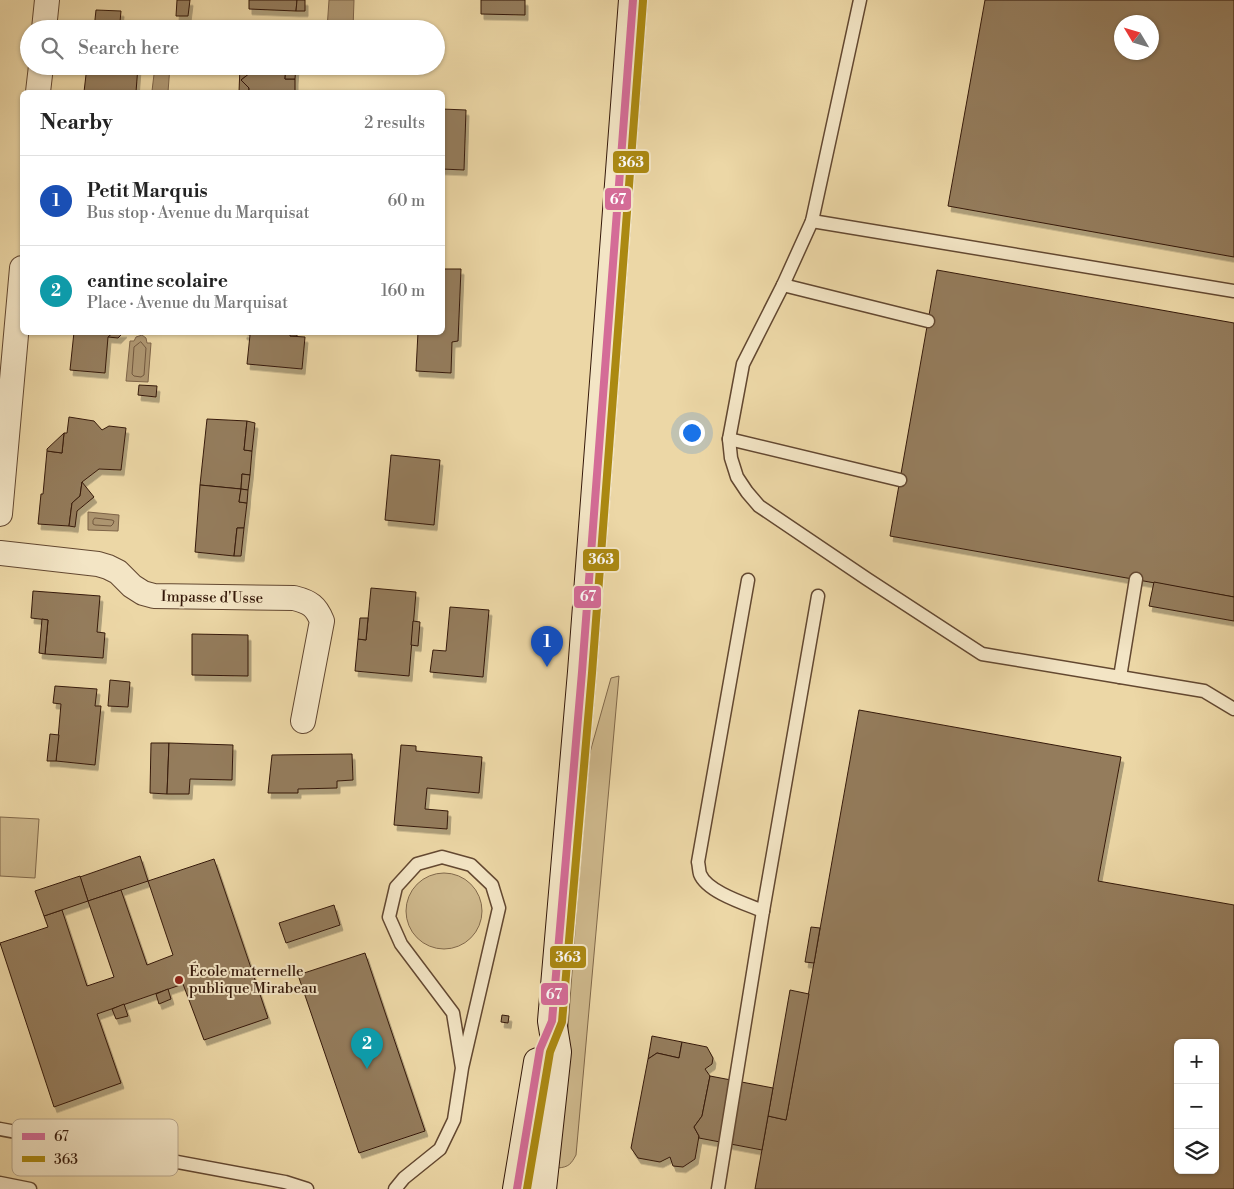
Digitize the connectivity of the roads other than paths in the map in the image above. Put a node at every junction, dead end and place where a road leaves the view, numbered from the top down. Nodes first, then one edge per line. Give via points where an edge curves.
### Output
1 (47, 0) edge
2 (633, 0) edge
3 (860, 0) edge
4 (45, 20) edge
5 (40, 75) edge
6 (38, 90) edge
7 (812, 221) junction
8 (783, 285) junction
9 (20, 290) edge
10 (1234, 291) edge
11 (928, 321) dead end
12 (729, 439) junction
13 (900, 480) dead end
14 (0, 514) edge
15 (0, 554) edge
16 (748, 580) dead end
17 (1136, 580) dead end
18 (818, 596) dead end
19 (1120, 677) junction
20 (1234, 710) edge
21 (302, 721) dead end
22 (763, 911) junction
23 (552, 1021) junction
24 (462, 1068) junction
25 (178, 1165) edge
26 (0, 1183) edge
27 (271, 1184) edge
28 (30, 1189) edge
29 (306, 1189) edge
30 (395, 1189) edge
31 (518, 1189) edge
32 (542, 1189) edge
33 (718, 1189) edge

1 - 4 street
2 - 23 main road
3 - 7 lane
5 - 6 street
7 - 8 lane
7 - 10 lane
8 - 11 lane
8 - 12 lane via 743,364
9 - 14 street
12 - 13 lane
12 - 19 lane via 737,477 759,506 982,654
15 - 21 street, Impasse d'Usse via 108,566 132,586 154,596 294,598 305,601 319,613 322,621
16 - 22 lane via 698,862 700,875 707,884 726,896
17 - 19 lane
18 - 22 lane
19 - 20 lane via 1204,691
22 - 33 lane
23 - 31 main road via 540,1049
23 - 32 main road via 557,1052
24 - 24 lane via 499,908 492,885 471,865 442,857 417,864 396,887 389,917 401,944 452,1013
24 - 30 lane via 454,1120 440,1149
25 - 27 lane
26 - 28 lane
27 - 29 lane via 285,1182

